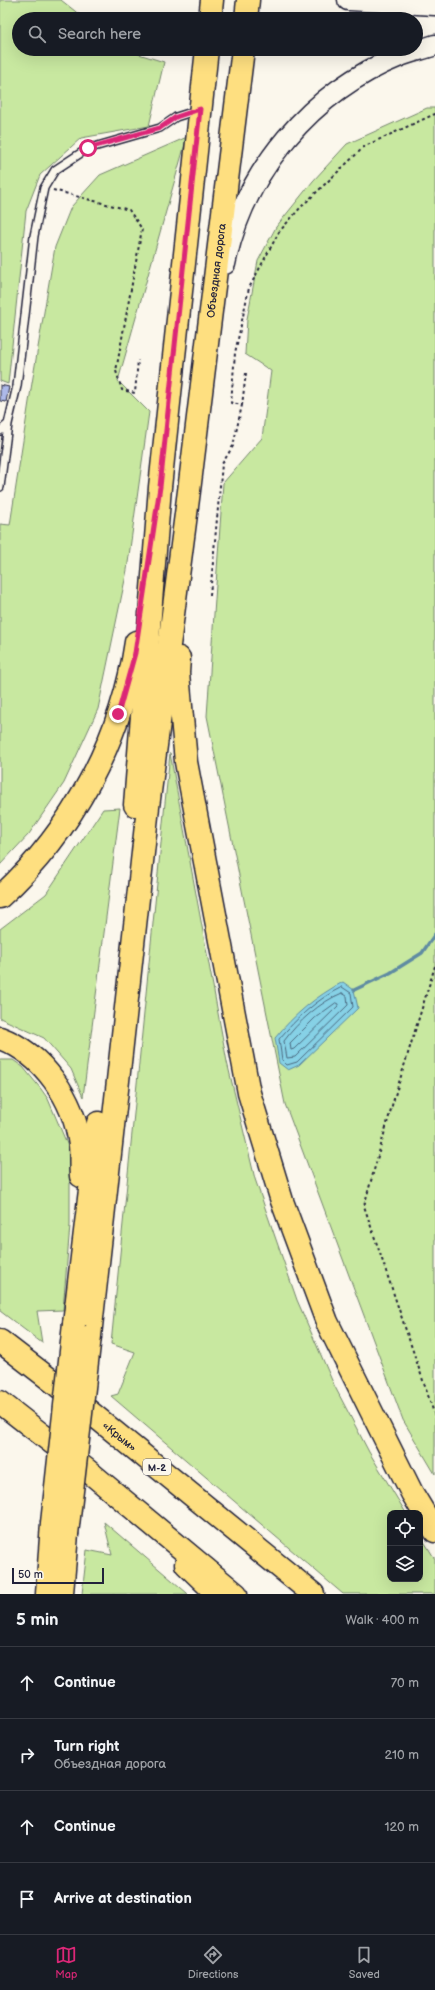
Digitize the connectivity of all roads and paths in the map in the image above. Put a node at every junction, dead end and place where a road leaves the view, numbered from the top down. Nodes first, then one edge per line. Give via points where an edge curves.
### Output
1 (212, 0) edge
2 (248, 0) edge
3 (348, 0) edge
4 (435, 5) edge
5 (211, 12) edge
6 (247, 12) edge
7 (435, 45) edge
8 (423, 49) edge
9 (205, 56) edge
10 (241, 56) edge
11 (400, 56) edge
12 (200, 109) junction
13 (434, 114) edge
14 (435, 117) edge
15 (44, 188) junction
16 (138, 360) dead end
17 (204, 366) junction
18 (246, 373) dead end
19 (242, 405) junction
20 (8, 424) junction
21 (0, 431) edge
22 (0, 487) edge
23 (160, 487) junction
24 (189, 491) junction
25 (210, 595) dead end
26 (0, 897) edge
27 (435, 966) edge
28 (0, 1038) edge
29 (84, 1244) junction
30 (82, 1330) junction
31 (0, 1335) edge
32 (0, 1342) edge
33 (52, 1381) junction
34 (0, 1402) edge
35 (435, 1416) edge
36 (87, 1470) junction
37 (59, 1528) junction
38 (435, 1531) edge
39 (47, 1594) edge
40 (62, 1594) edge
41 (217, 1594) edge
42 (236, 1594) edge
43 (313, 1594) edge

1 - 5 main road
2 - 6 main road
3 - 4 main road
7 - 8 main road
9 - 12 main road
10 - 17 main road, Объездная дорога
11 - 17 main road via 360,76 319,105 287,137 264,168 242,207 229,244
12 - 15 lane via 176,117 160,128 88,148 55,170
12 - 23 main road
13 - 14 path
13 - 19 path via 365,146 301,207 279,232 249,288 235,353 231,403
15 - 16 path via 129,210 142,229 116,371 122,390 135,393
15 - 20 lane via 34,236 17,386
17 - 24 main road, Объездная дорога
18 - 19 path
19 - 25 path via 233,446 222,464
20 - 21 lane
20 - 22 lane
23 - 26 main road via 135,653 118,714 95,773 71,815 46,850
23 - 29 main road via 135,805
24 - 30 main road
24 - 38 main road via 178,674 186,762 249,1093 282,1201 327,1322 412,1493
27 - 35 path via 364,1206
28 - 29 main road via 11,1042 36,1060 55,1081 70,1108 80,1144
29 - 30 main road
30 - 37 main road, bridge
31 - 33 main road
32 - 33 main road, «Крым» / М-2
33 - 43 main road, «Крым» / М-2
34 - 36 main road
36 - 41 main road
36 - 42 main road
37 - 39 main road
37 - 40 main road

